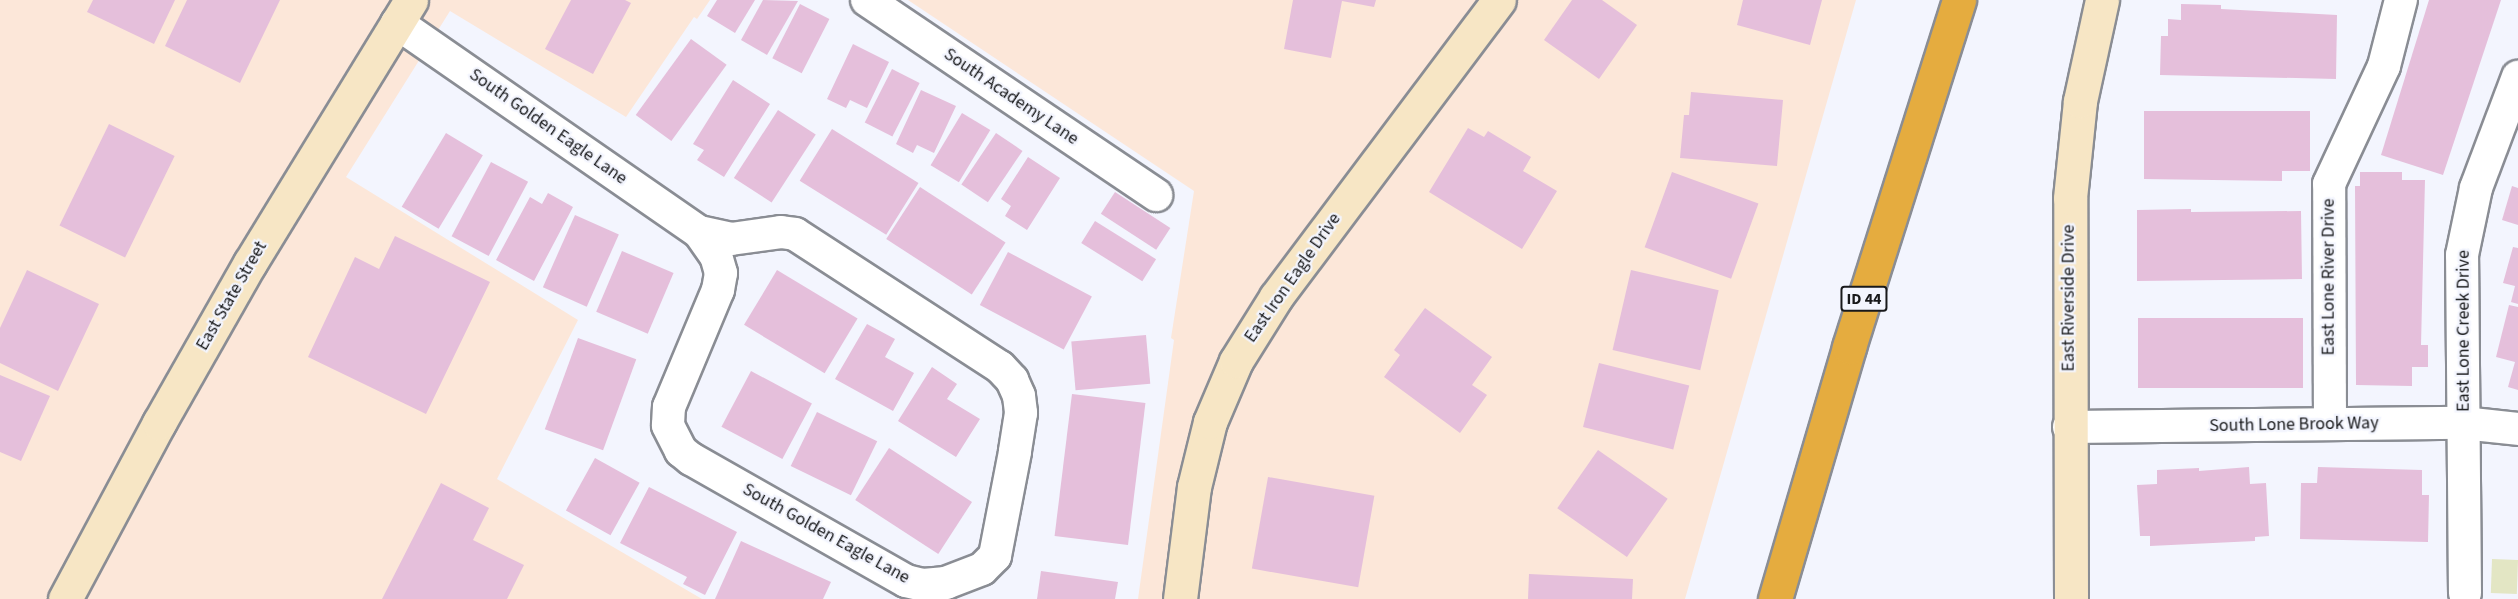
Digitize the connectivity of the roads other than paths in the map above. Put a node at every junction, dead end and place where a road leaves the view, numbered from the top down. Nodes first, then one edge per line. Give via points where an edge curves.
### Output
1 (867, 0) edge
2 (1499, 0) edge
3 (1959, 0) edge
4 (2102, 0) edge
5 (2401, 0) edge
6 (404, 11) edge
7 (2518, 77) edge
8 (1156, 195) dead end
9 (699, 232) junction
10 (2463, 423) junction
11 (2330, 424) junction
12 (2069, 427) junction
13 (2518, 429) edge
14 (2465, 594) dead end
15 (65, 599) edge
16 (1180, 599) edge
17 (1775, 599) edge
18 (2071, 599) edge

1 - 8 street, South Academy Lane
2 - 16 street, East Iron Eagle Drive via 1276,297 1236,362 1210,423 1194,487
3 - 17 highway, ID 44 via 1849,347
4 - 12 street, East Riverside Drive via 2079,101 2073,158 2068,248
5 - 11 street, East Lone River Drive via 2384,66 2329,184
6 - 9 street, South Golden Eagle Lane
6 - 15 street, East State Street via 250,262
7 - 10 street, East Lone Creek Drive via 2476,188 2467,223 2462,255
9 - 9 street, South Golden Eagle Lane via 716,256 721,273 718,290 669,407 668,425 681,451 906,582 946,583 982,569 995,556 1015,452 1021,413 1012,380 1000,367 795,234 781,232 731,239
10 - 11 street, South Lone Brook Way
10 - 13 street, South Lone Brook Way
10 - 14 street, East Lone Creek Drive
11 - 12 street, South Lone Brook Way
12 - 18 street, East Riverside Drive

